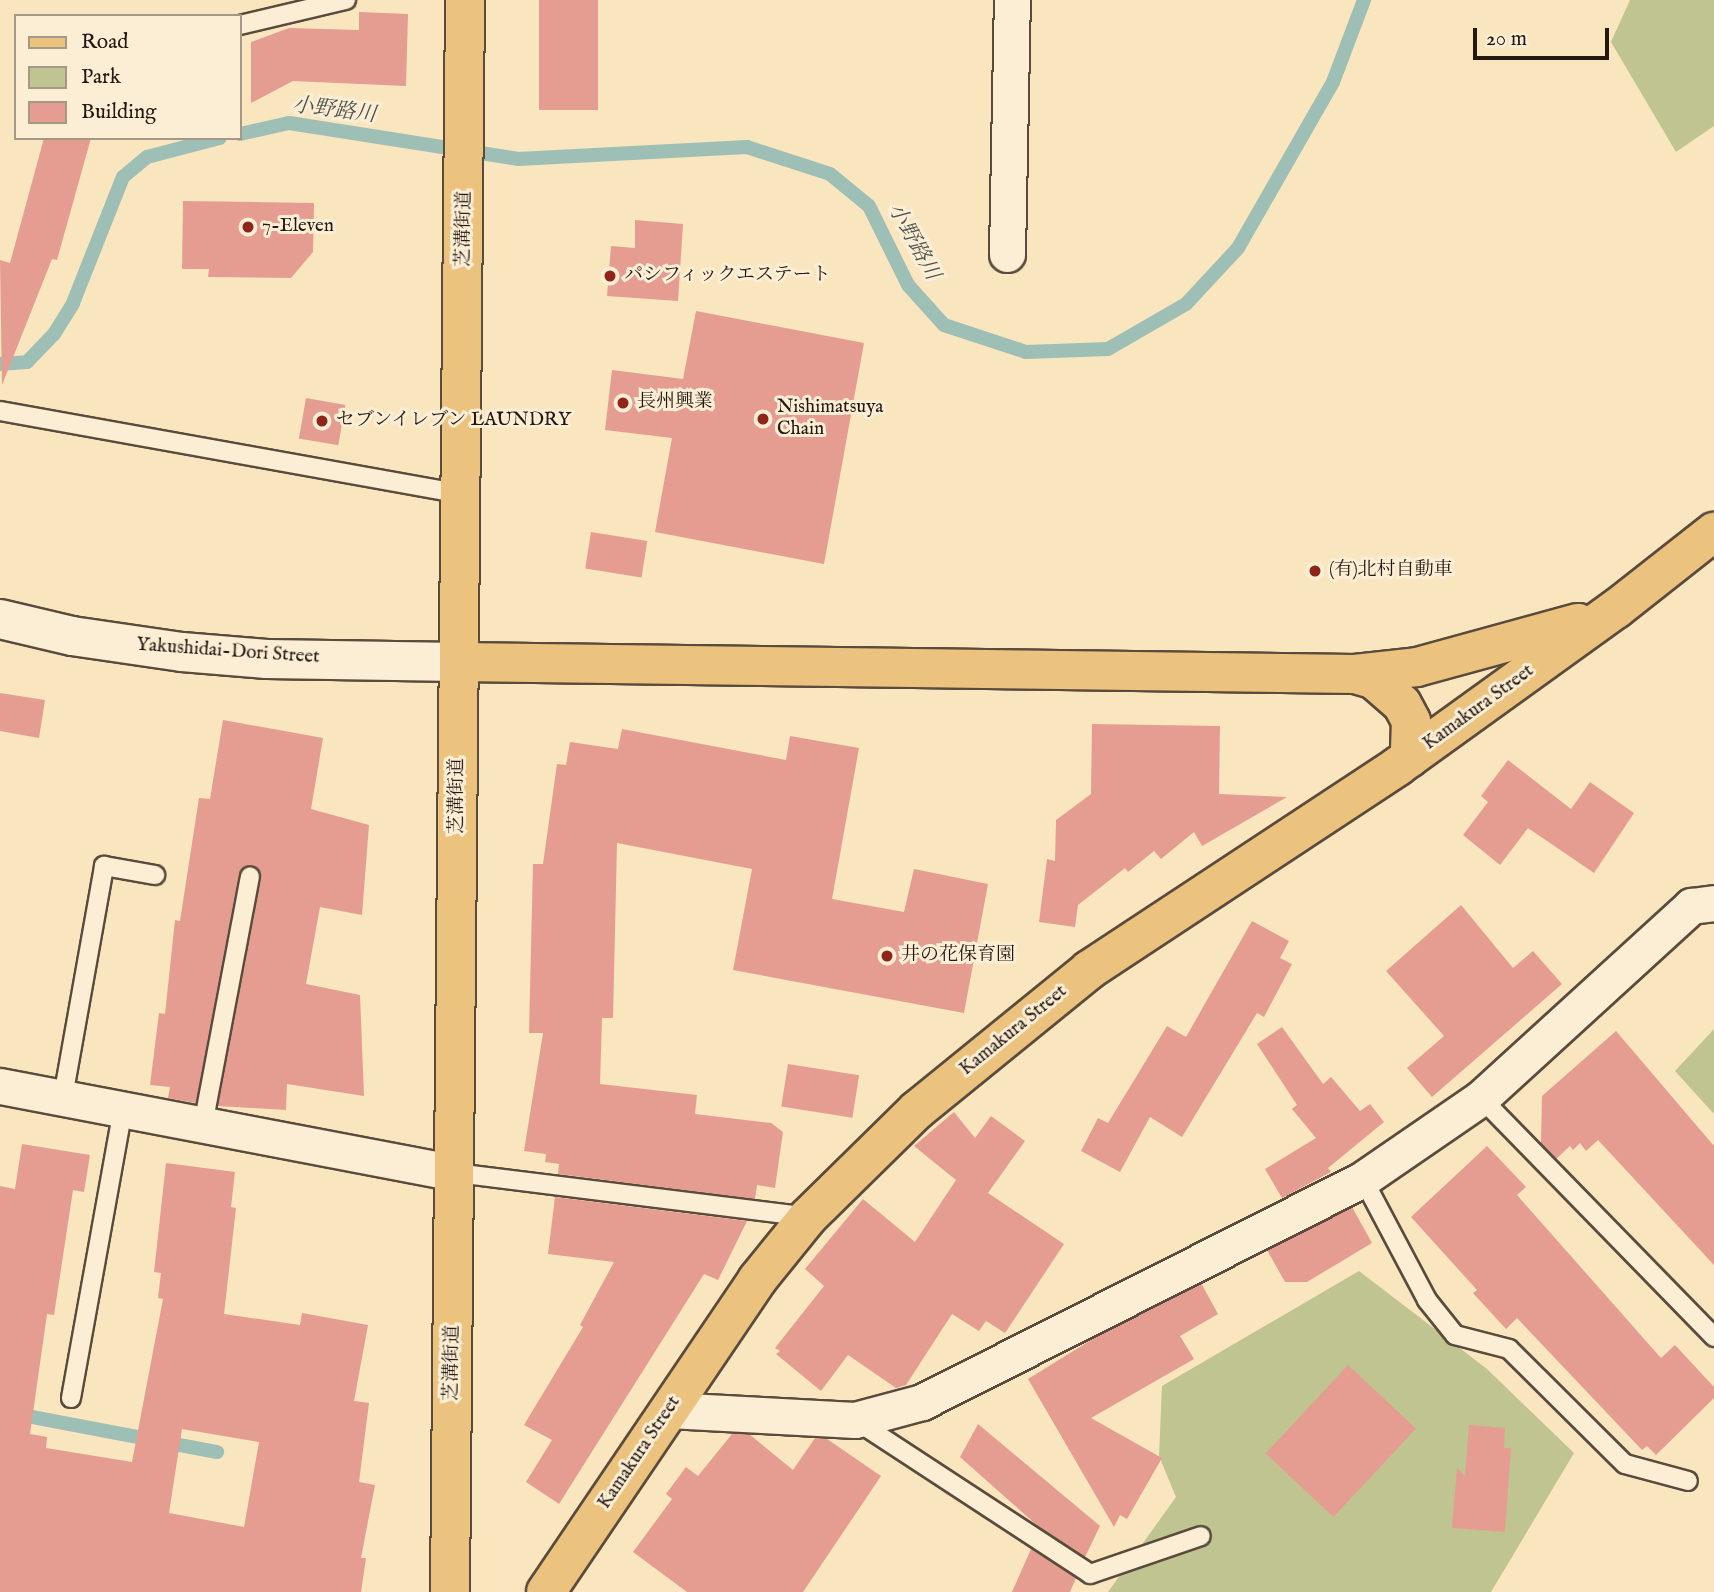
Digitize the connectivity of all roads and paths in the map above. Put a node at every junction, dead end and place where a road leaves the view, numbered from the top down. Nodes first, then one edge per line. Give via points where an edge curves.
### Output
1 (346, 0) edge
2 (465, 0) edge
3 (1012, 0) edge
4 (242, 25) edge
5 (1007, 254) dead end
6 (0, 411) edge
7 (461, 494) junction
8 (1714, 532) edge
9 (1616, 609) junction
10 (0, 619) edge
11 (459, 662) junction
12 (1355, 674) junction
13 (1410, 758) junction
14 (155, 875) dead end
15 (250, 876) dead end
16 (1714, 903) edge
17 (0, 1086) edge
18 (63, 1097) junction
19 (1481, 1098) junction
20 (123, 1109) junction
21 (203, 1125) junction
22 (456, 1173) junction
23 (1363, 1179) junction
24 (808, 1217) junction
25 (1714, 1338) edge
26 (71, 1398) dead end
27 (669, 1410) junction
28 (855, 1420) junction
29 (1688, 1481) dead end
30 (1201, 1536) dead end
31 (450, 1592) edge
32 (546, 1592) edge

1 - 4 lane
2 - 7 main road, 芝溝街道
3 - 5 street
6 - 7 lane
7 - 11 main road, 芝溝街道
8 - 9 main road, Kamakura Street
9 - 12 main road via 1496,649 1417,667
9 - 13 main road, Kamakura Street
10 - 11 street, Yakushidai-Dori Street via 72,636 183,652 267,659
11 - 12 main road
11 - 22 main road, 芝溝街道
12 - 13 main road via 1373,679 1402,704 1411,721
13 - 24 main road, Kamakura Street via 1089,970 917,1110
14 - 18 lane via 104,866
15 - 21 lane
16 - 19 street via 1691,906
17 - 18 street
18 - 20 street
19 - 23 street
19 - 25 lane
20 - 21 street
20 - 26 lane
21 - 22 street
22 - 24 lane
22 - 31 main road, 芝溝街道
23 - 28 street via 922,1402
23 - 29 lane via 1427,1300 1455,1335 1509,1349 1625,1464
24 - 27 main road, Kamakura Street via 757,1280
27 - 28 street
27 - 32 main road, Kamakura Street
28 - 30 lane via 1090,1574

